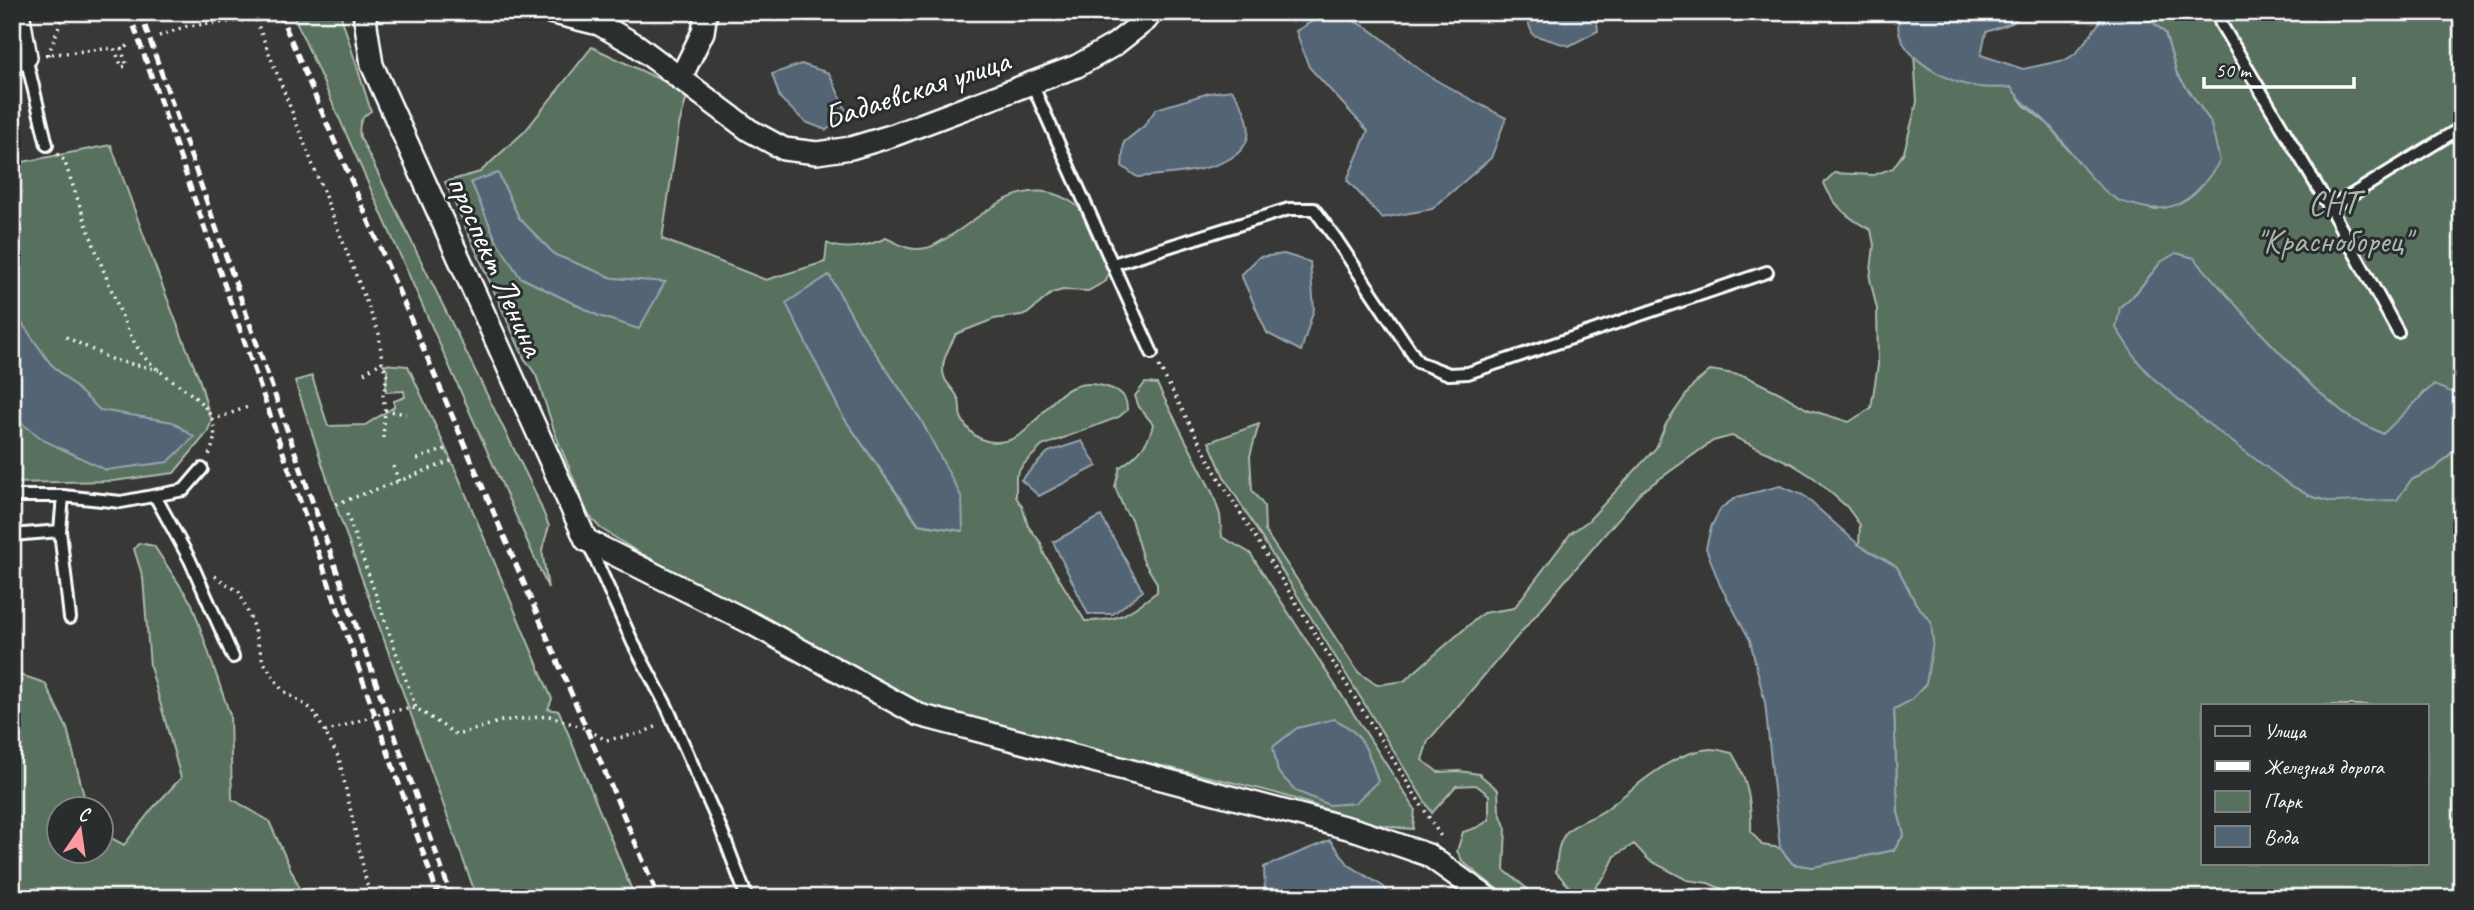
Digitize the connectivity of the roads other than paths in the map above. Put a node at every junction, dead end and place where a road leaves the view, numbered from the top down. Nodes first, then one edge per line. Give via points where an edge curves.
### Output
1 (18, 12) edge
2 (364, 12) edge
3 (550, 12) edge
4 (706, 12) edge
5 (1152, 12) edge
6 (2217, 12) edge
7 (19, 59) edge
8 (680, 79) junction
9 (1032, 84) junction
10 (2462, 127) edge
11 (47, 145) road end
12 (2330, 208) junction
13 (1113, 264) junction
14 (1767, 272) dead end
15 (2398, 332) dead end
16 (1152, 353) road end
17 (202, 469) road end
18 (12, 496) edge
19 (63, 496) junction
20 (155, 496) junction
21 (60, 531) junction
22 (12, 535) edge
23 (586, 540) junction
24 (70, 618) dead end
25 (233, 657) dead end
26 (747, 898) edge
27 (1488, 898) edge

1 - 7 street
2 - 23 street, проспект Ленина via 372,65
3 - 8 street, Бадаевская улица via 598,24 636,45
4 - 8 street via 703,32
5 - 9 street, Бадаевская улица via 1114,45
6 - 12 lane
7 - 11 lane
8 - 9 street, Бадаевская улица via 749,130 784,149 817,153 894,135
9 - 13 lane
10 - 12 lane
12 - 15 lane
13 - 14 lane via 1289,209 1314,209 1418,362 1449,374 1468,373
13 - 16 lane
17 - 20 lane via 184,490
18 - 19 lane
19 - 20 lane via 121,502
19 - 21 lane
20 - 25 lane via 190,560
21 - 22 lane
21 - 24 lane
23 - 26 lane via 673,720
23 - 27 street via 919,715 1359,831 1428,856

